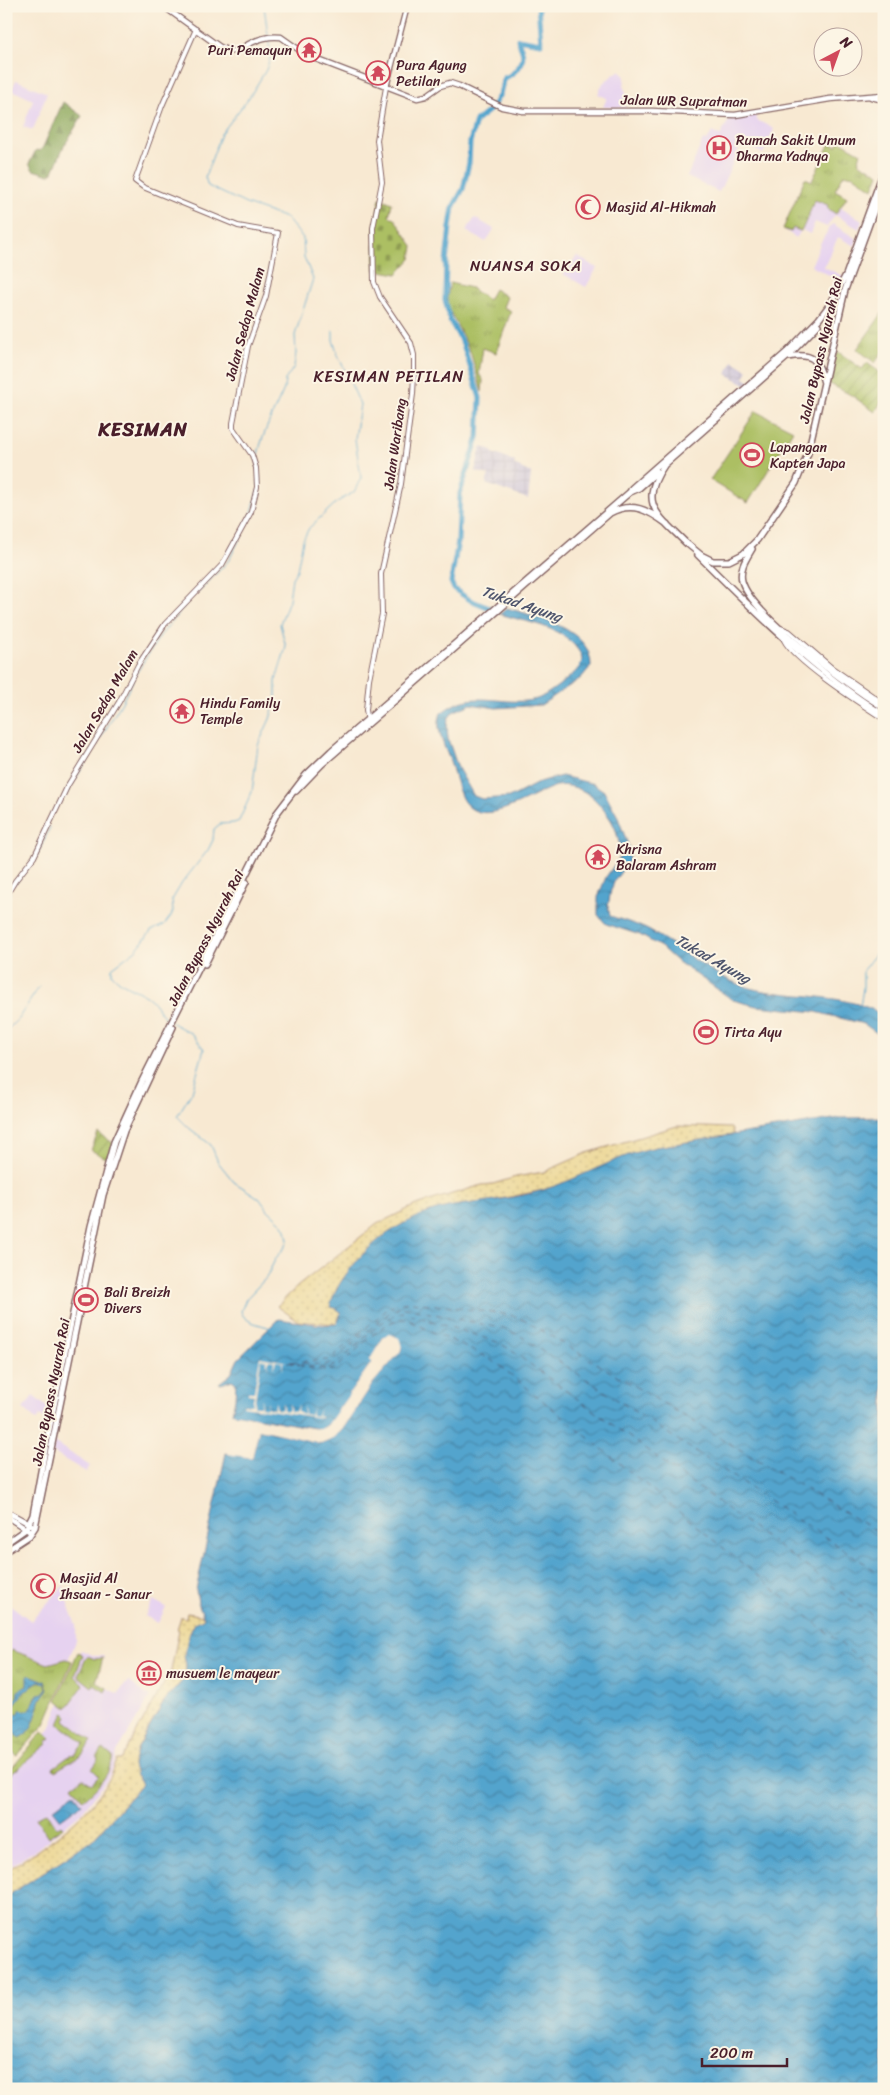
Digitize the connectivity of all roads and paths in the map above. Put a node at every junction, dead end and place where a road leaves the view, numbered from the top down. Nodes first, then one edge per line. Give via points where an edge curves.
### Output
1 (163, 6) edge
2 (407, 6) edge
3 (196, 29) junction
4 (386, 87) junction
5 (884, 96) edge
6 (871, 97) junction
7 (884, 100) edge
8 (884, 170) edge
9 (884, 183) edge
10 (879, 189) junction
11 (831, 303) junction
12 (787, 357) junction
13 (824, 384) junction
14 (665, 464) junction
15 (630, 492) junction
16 (666, 524) junction
17 (685, 542) junction
18 (755, 542) junction
19 (502, 605) junction
20 (781, 628) junction
21 (782, 635) junction
22 (884, 706) edge
23 (884, 717) edge
24 (368, 722) junction
25 (6, 896) edge
26 (42, 1479) junction
27 (6, 1511) edge
28 (6, 1516) edge
29 (28, 1527) junction
30 (35, 1528) junction
31 (32, 1533) junction
32 (6, 1543) edge
33 (6, 1551) edge

1 - 3 main road
2 - 4 main road
3 - 4 main road, Jalan WR Supratman via 220,47 233,52 254,41 284,37 308,56
3 - 25 street, Jalan Sedap Malam via 162,106 135,181 233,224 278,233 266,296 248,346 233,423 235,432 254,460 257,480 254,503 225,561 162,628 139,663 68,785 34,858
4 - 6 main road, Jalan WR Supratman via 417,98 428,95 443,84 453,84 497,104 523,111 735,115 830,99
4 - 24 street, Jalan Waribang via 377,140 382,182 374,224 374,282 380,297 411,343 414,394 401,484 381,574 382,614 369,679
5 - 6 main road, Jalan WR Supratman
6 - 7 main road, Jalan WR Supratman
8 - 10 highway, Jalan Bypass Ngurah Rai
9 - 10 highway, Jalan Bypass Ngurah Rai
10 - 11 highway, Jalan Bypass Ngurah Rai
10 - 13 highway, Jalan Bypass Ngurah Rai via 845,290
11 - 12 highway, Jalan Bypass Ngurah Rai via 814,330
11 - 15 highway, Jalan Bypass Ngurah Rai via 795,344
12 - 13 highway via 803,354 812,357
12 - 14 highway, Jalan Bypass Ngurah Rai
13 - 18 highway, Jalan Bypass Ngurah Rai via 801,473
14 - 15 highway, Jalan Bypass Ngurah Rai
14 - 16 highway, Jalan Bypass Ngurah Rai via 651,494 654,508
15 - 19 highway, Jalan Bypass Ngurah Rai
16 - 17 highway, Jalan Bypass Ngurah Rai
16 - 19 highway, Jalan Bypass Ngurah Rai via 642,509 627,507 615,511
17 - 18 highway via 716,561 729,561 746,552
17 - 21 highway
18 - 20 highway via 742,570 742,581 753,601
19 - 24 highway, Jalan Bypass Ngurah Rai
20 - 21 highway
20 - 22 highway via 840,678
21 - 23 highway via 817,668
24 - 26 highway, Jalan Bypass Ngurah Rai via 316,770 285,808 255,860 128,1120 110,1170 92,1240
26 - 29 highway, Jalan Bypass Ngurah Rai
26 - 30 highway, Jalan Bypass Ngurah Rai
27 - 29 main road
28 - 29 main road
29 - 30 main road
29 - 31 main road
29 - 32 highway
30 - 31 highway, Jalan Bypass Ngurah Rai
31 - 33 highway, Jalan Bypass Ngurah Rai

